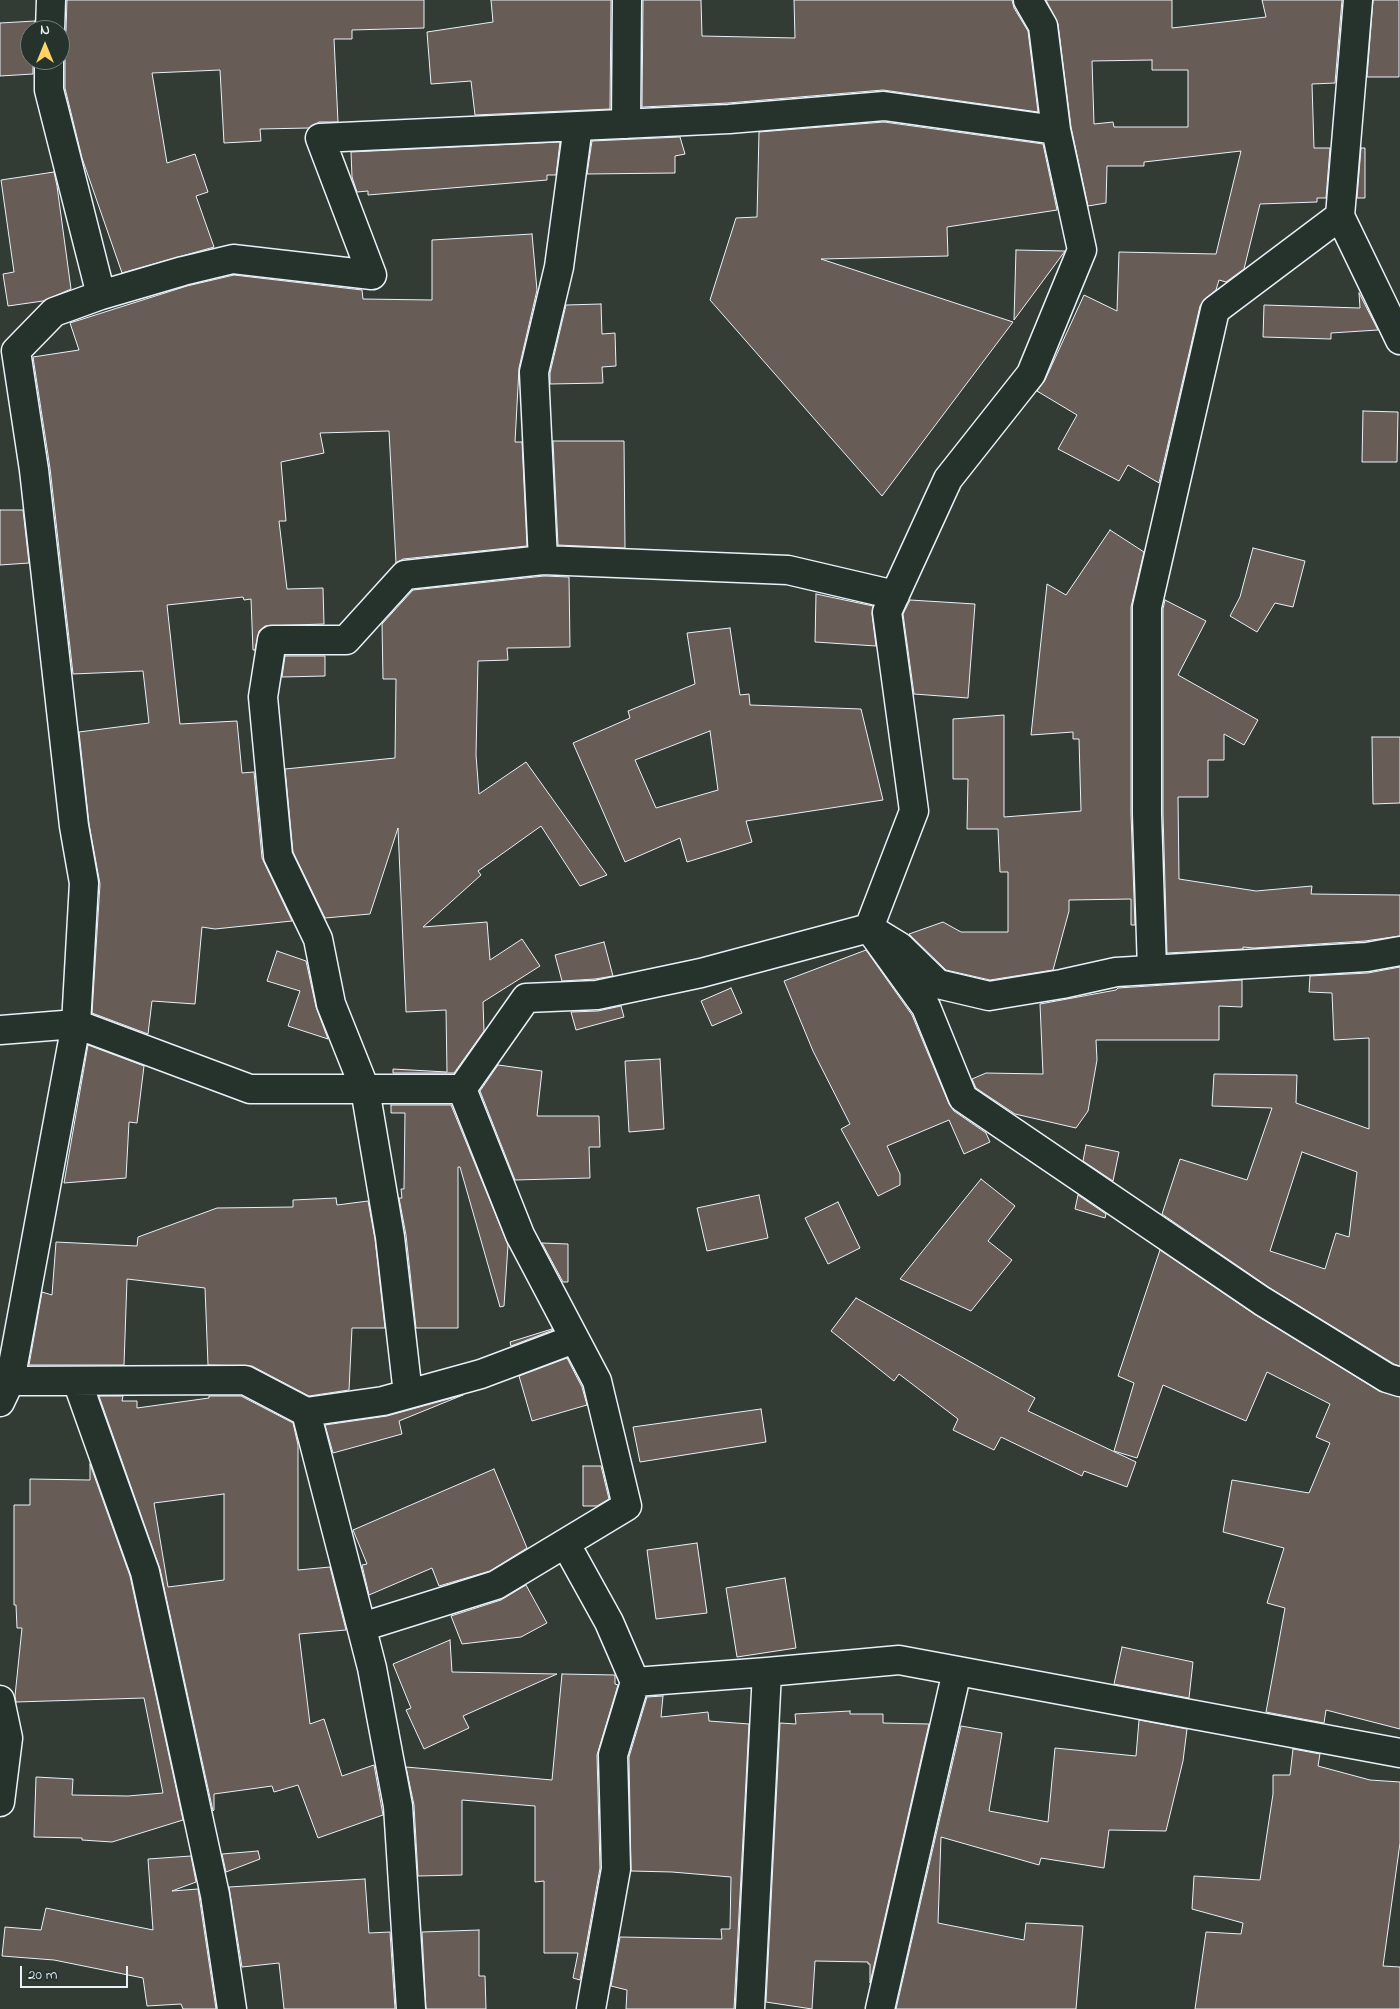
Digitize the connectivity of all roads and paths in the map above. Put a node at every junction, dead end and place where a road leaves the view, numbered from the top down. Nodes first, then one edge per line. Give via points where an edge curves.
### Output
1 (51, 0) edge
2 (627, 0) edge
3 (1028, 0) edge
4 (1358, 0) edge
5 (50, 20) edge
6 (49, 70) edge
7 (626, 124) junction
8 (578, 126) junction
9 (1056, 130) junction
10 (1340, 216) junction
11 (101, 296) junction
12 (1400, 340) edge
13 (542, 560) junction
14 (895, 595) junction
15 (869, 928) junction
16 (1400, 951) edge
17 (1152, 970) junction
18 (76, 1024) junction
19 (0, 1030) edge
20 (365, 1089) junction
21 (462, 1089) junction
22 (574, 1338) junction
23 (77, 1381) junction
24 (1400, 1382) edge
25 (3, 1388) edge
26 (408, 1394) junction
27 (306, 1412) junction
28 (572, 1557) dead end
29 (362, 1627) junction
30 (957, 1671) junction
31 (767, 1672) junction
32 (635, 1682) junction
33 (0, 1700) edge
34 (1400, 1753) edge
35 (0, 1802) edge
36 (232, 2009) edge
37 (411, 2009) edge
38 (591, 2009) edge
39 (750, 2009) edge
40 (880, 2009) edge

1 - 5 street
2 - 7 street
3 - 9 street via 1042,26
4 - 10 street
6 - 11 street via 48,90
7 - 8 street
7 - 9 street via 884,106
8 - 11 street via 320,138 372,275 233,259
8 - 13 street via 559,267 534,372
9 - 14 street via 1082,250 1031,374 948,479
10 - 12 street
10 - 17 street via 1215,310 1147,607 1147,814
11 - 18 street via 54,312 16,351 34,470 74,826 84,882
13 - 14 street via 788,570
13 - 20 street via 405,575 346,640 272,640 263,697 278,856 318,939 331,1004
14 - 15 street via 887,612 914,811
15 - 17 street via 900,947 938,984 988,996 1116,972
15 - 21 street via 701,973 596,995 526,998
15 - 24 street via 926,1007 964,1098 1262,1301 1387,1378
16 - 17 street via 1367,957
18 - 19 street
18 - 20 street via 250,1089
18 - 25 street
20 - 21 street
20 - 26 street via 390,1237
21 - 22 street via 520,1235
22 - 26 street via 481,1374
22 - 29 street via 596,1381 627,1506 496,1585
23 - 25 street
23 - 27 street via 245,1380
23 - 36 street via 145,1572 215,1895
26 - 27 street via 383,1401
27 - 29 street
28 - 32 street via 608,1622
29 - 37 street via 398,1806
30 - 31 street via 899,1660
30 - 34 street
30 - 40 street
31 - 32 street
31 - 39 street
32 - 38 street via 613,1755 616,1869
33 - 35 street via 8,1738

